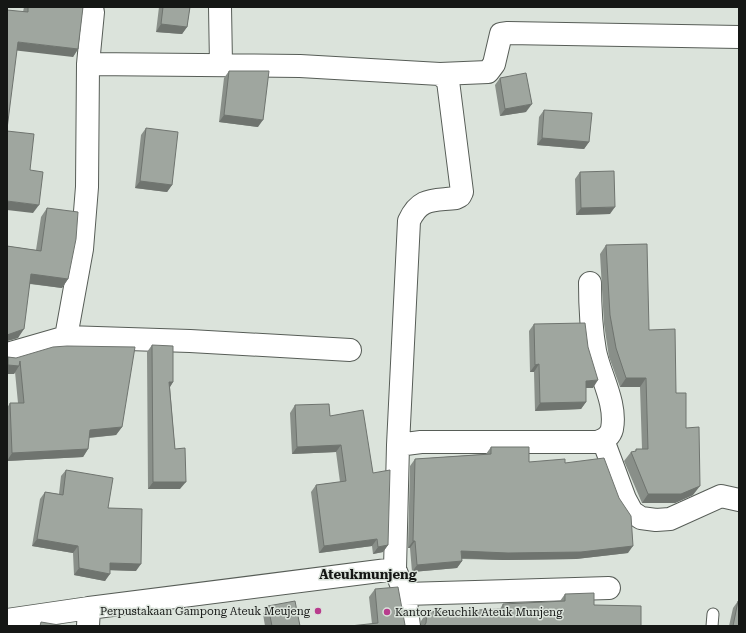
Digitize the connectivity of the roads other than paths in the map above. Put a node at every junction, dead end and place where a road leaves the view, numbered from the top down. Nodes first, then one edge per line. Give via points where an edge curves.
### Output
1 (220, 7) edge
2 (93, 12) dead end
3 (739, 37) edge
4 (88, 64) junction
5 (221, 64) junction
6 (440, 74) junction
7 (590, 283) dead end
8 (66, 337) junction
9 (350, 350) dead end
10 (7, 354) edge
11 (603, 440) junction
12 (398, 445) junction
13 (739, 500) edge
14 (395, 569) junction
15 (609, 588) dead end
16 (405, 594) junction
17 (713, 614) dead end
18 (89, 617) edge
19 (7, 620) edge
20 (408, 626) edge
21 (712, 626) edge

1 - 5 street
2 - 4 street
3 - 6 street via 508,33 501,34 494,64 488,72
4 - 5 street
4 - 8 street via 87,187 82,249
5 - 6 street
6 - 12 street via 448,81 462,192 456,198 424,201 414,210 409,221
7 - 11 street via 590,318 595,350 613,409 612,429
8 - 9 street
8 - 10 street
11 - 12 street via 421,442
11 - 13 street via 625,499 632,512 641,518 670,519 721,496
12 - 14 street
14 - 16 street
14 - 18 street
15 - 16 street
16 - 20 street
17 - 21 lane
18 - 19 street

